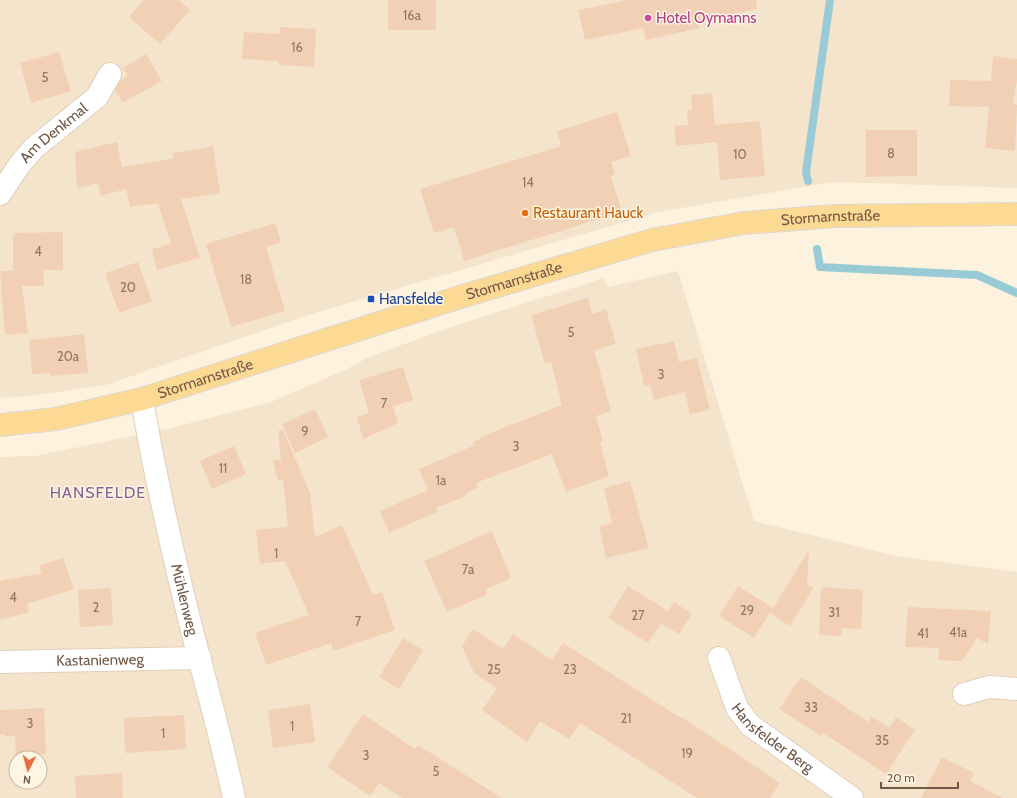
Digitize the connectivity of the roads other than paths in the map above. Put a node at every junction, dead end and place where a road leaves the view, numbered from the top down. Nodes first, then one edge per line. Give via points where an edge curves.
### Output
1 (110, 74) dead end
2 (0, 194) edge
3 (1017, 214) edge
4 (142, 399) junction
5 (0, 425) edge
6 (200, 658) junction
7 (719, 658) dead end
8 (0, 662) edge
9 (1017, 689) edge
10 (964, 694) dead end
11 (234, 798) edge
12 (852, 798) edge

1 - 2 street, Am Denkmal via 97,97 34,148
3 - 4 main road, Stormarnstraße via 835,216 744,223 652,240 460,297
4 - 5 main road, Stormarnstraße via 56,419
4 - 6 street, Mühlenweg via 184,599
6 - 8 street, Kastanienweg
6 - 11 street, Mühlenweg
7 - 12 street, Hansfelder Berg via 738,708 750,725
9 - 10 street via 989,687

